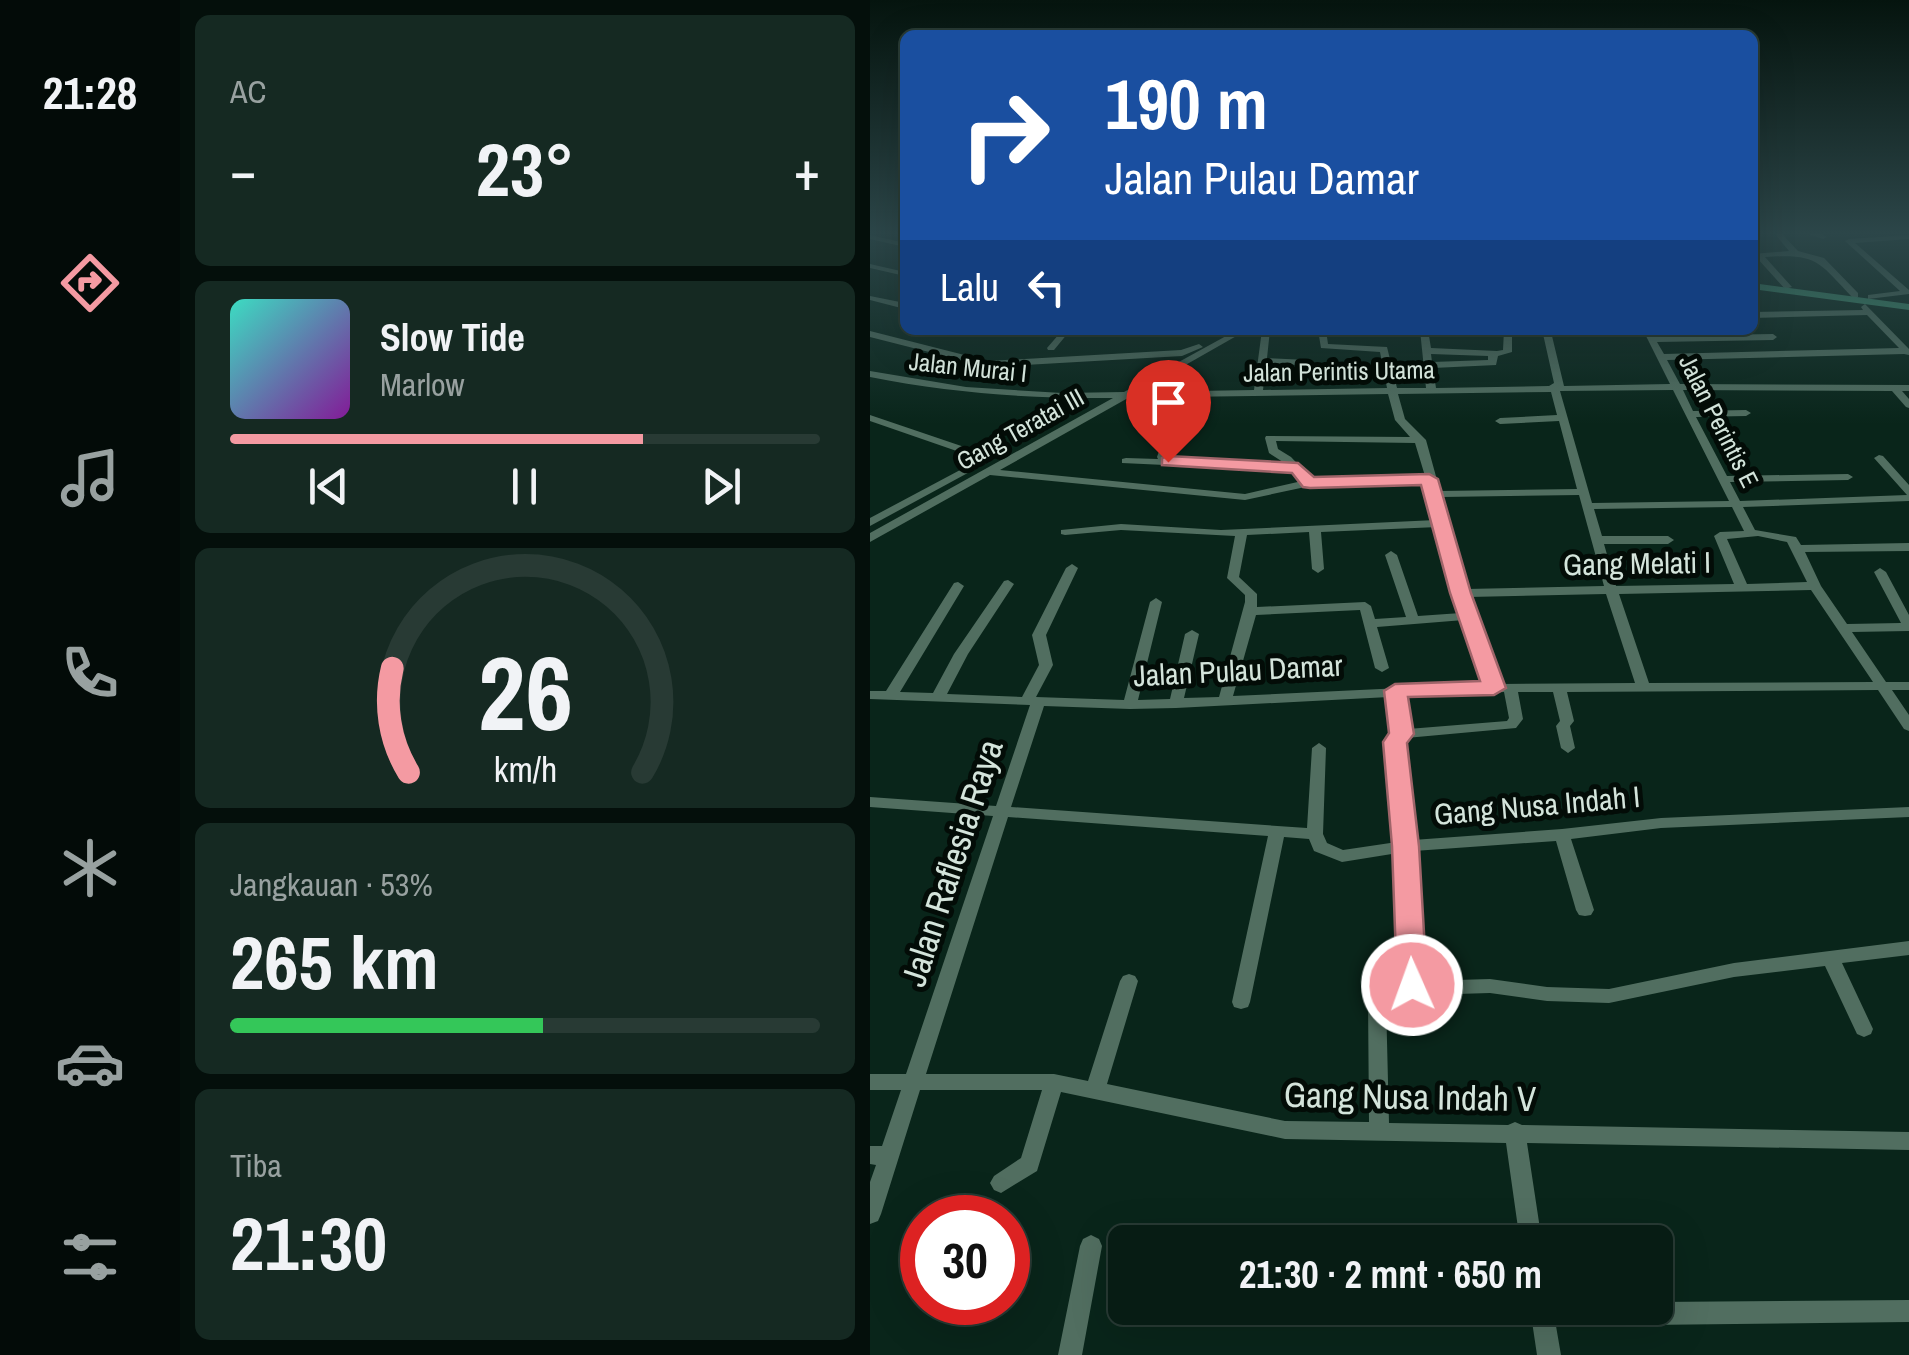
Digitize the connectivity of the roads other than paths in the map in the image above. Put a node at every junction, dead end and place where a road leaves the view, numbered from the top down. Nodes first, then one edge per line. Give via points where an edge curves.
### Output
1 (1856, 297) edge
2 (1862, 297) edge
3 (1875, 297) edge
4 (870, 298) edge
5 (1908, 299) edge
6 (900, 305) edge
7 (1870, 312) junction
8 (1758, 313) edge
9 (1758, 318) edge
10 (870, 334) edge
11 (1059, 335) edge
12 (1219, 335) edge
13 (1235, 335) edge
14 (1265, 335) edge
15 (1323, 335) edge
16 (1424, 335) edge
17 (1508, 335) edge
18 (1548, 335) edge
19 (1650, 335) edge
20 (1690, 335) edge
21 (1773, 337) junction
22 (1051, 348) dead end
23 (1425, 351) junction
24 (1908, 352) edge
25 (1494, 354) junction
26 (1786, 354) junction
27 (1661, 358) junction
28 (1261, 360) junction
29 (1427, 365) junction
30 (870, 374) edge
31 (1307, 374) dead end
32 (1675, 385) junction
33 (1556, 386) junction
34 (1895, 388) junction
35 (1909, 388) edge
36 (1431, 389) junction
37 (1392, 390) junction
38 (1258, 393) junction
39 (1173, 394) junction
40 (1120, 398) junction
41 (1909, 405) edge
42 (1746, 413) dead end
43 (1690, 414) junction
44 (870, 418) edge
45 (1564, 418) junction
46 (1500, 421) dead end
47 (1421, 440) junction
48 (1879, 458) dead end
49 (1126, 461) dead end
50 (1168, 462) junction
51 (1298, 468) junction
52 (990, 472) junction
53 (1848, 477) dead end
54 (1429, 479) junction
55 (1724, 479) junction
56 (1310, 483) junction
57 (1585, 492) junction
58 (1434, 494) junction
59 (1909, 495) edge
60 (932, 497) junction
61 (1734, 502) junction
62 (1589, 506) junction
63 (870, 523) edge
64 (1440, 523) junction
65 (1315, 528) junction
66 (1065, 532) dead end
67 (1242, 532) junction
68 (1751, 533) junction
69 (870, 538) edge
70 (1599, 540) junction
71 (1668, 540) dead end
72 (1793, 543) junction
73 (1909, 546) edge
74 (1391, 555) dead end
75 (1072, 568) dead end
76 (1318, 569) dead end
77 (1880, 572) dead end
78 (1008, 584) dead end
79 (958, 586) dead end
80 (1815, 586) junction
81 (1742, 587) junction
82 (1611, 589) junction
83 (1460, 593) junction
84 (1156, 602) dead end
85 (1253, 611) junction
86 (1469, 616) junction
87 (1414, 619) junction
88 (1372, 624) junction
89 (1909, 627) edge
90 (1843, 628) junction
91 (1192, 634) dead end
92 (1382, 668) dead end
93 (1643, 686) junction
94 (1909, 686) edge
95 (1559, 687) junction
96 (1882, 687) junction
97 (1502, 688) junction
98 (1395, 691) junction
99 (870, 695) edge
100 (890, 696) junction
101 (938, 698) junction
102 (1225, 701) junction
103 (1032, 702) junction
104 (1176, 704) junction
105 (1130, 705) junction
106 (1909, 726) edge
107 (1402, 734) junction
108 (1319, 748) dead end
109 (1568, 748) dead end
110 (870, 802) edge
111 (1003, 811) junction
112 (1909, 812) edge
113 (1278, 831) junction
114 (1315, 834) junction
115 (1562, 835) junction
116 (1406, 846) junction
117 (1585, 910) dead end
118 (1909, 948) edge
119 (1830, 958) junction
120 (1129, 981) dead end
121 (1413, 988) junction
122 (1241, 1002) dead end
123 (1864, 1028) dead end
124 (870, 1082) edge
125 (915, 1082) junction
126 (1054, 1082) junction
127 (1096, 1088) junction
128 (1379, 1129) junction
129 (1515, 1131) junction
130 (1907, 1145) edge
131 (880, 1156) edge
132 (1001, 1183) dead end
133 (870, 1214) edge
134 (1529, 1225) edge
135 (1091, 1246) dead end
136 (1673, 1311) edge
137 (1909, 1311) edge
138 (1544, 1325) edge
139 (1070, 1355) edge
140 (1549, 1355) edge

1 - 7 street
2 - 5 main road
3 - 5 main road
4 - 6 street
7 - 8 street
7 - 24 street
9 - 21 street
10 - 12 street via 995,364 1186,352
11 - 22 street
13 - 40 street, Gang Teratai III
14 - 28 street
15 - 37 street via 1324,346 1384,349
16 - 23 street
17 - 25 street via 1507,352
18 - 33 street
19 - 27 street, Jalan Perintis E
20 - 21 street
21 - 26 street
23 - 25 street
23 - 29 street
24 - 26 street
25 - 29 street via 1491,364
26 - 27 street
27 - 32 street, Jalan Perintis E
28 - 31 street via 1304,362
28 - 38 street
29 - 36 street
30 - 40 street, Jalan Murai I via 952,391
32 - 33 street, Jalan Perintis Utama
32 - 34 street, Jalan Perintis Utama
32 - 43 street, Jalan Perintis E
33 - 36 street, Jalan Perintis Utama
33 - 45 street
34 - 35 street, Jalan Perintis Utama
34 - 41 street
36 - 37 street, Jalan Perintis Utama
37 - 38 street, Jalan Perintis Utama
37 - 47 street via 1400,420
38 - 39 street, Jalan Perintis Utama
39 - 40 street, Jalan Perintis Utama
39 - 50 street via 1174,424 1162,457
40 - 52 street, Gang Teratai III
42 - 43 street
43 - 55 street, Jalan Perintis E
44 - 60 street via 982,458
45 - 46 street
45 - 57 street
47 - 51 street via 1270,438 1273,451
47 - 54 street
48 - 59 street
49 - 50 street
50 - 51 street
51 - 56 street
52 - 56 street via 1246,497
52 - 60 street, Gang Teratai III
53 - 55 street
54 - 56 street
54 - 58 street
55 - 61 street, Jalan Perintis E
57 - 58 street
57 - 62 street
58 - 64 street
59 - 61 street via 1817,506
60 - 63 street
60 - 69 street, Gang Teratai III
61 - 62 street
61 - 68 street, Jalan Perintis E
62 - 70 street
64 - 65 street
64 - 83 street
65 - 67 street
65 - 76 street
66 - 67 street
67 - 85 street via 1234,578 1251,594
68 - 72 street
68 - 81 street via 1720,536
70 - 71 street
70 - 82 street
72 - 73 street
72 - 80 street
74 - 87 street
75 - 103 street, Jalan Raflesia Raya via 1039,635 1046,665
77 - 89 street
78 - 101 street
79 - 100 street
80 - 81 street, Gang Melati I
80 - 90 street
81 - 82 street, Gang Melati I
82 - 83 street, Gang Melati I
82 - 93 street
83 - 86 street
84 - 105 street
85 - 88 street via 1363,606
85 - 102 street
86 - 87 street
86 - 97 street
87 - 88 street
88 - 92 street
89 - 90 street
90 - 96 street
91 - 104 street
93 - 95 street, Jalan Pulau Damar
93 - 96 street, Jalan Pulau Damar
94 - 96 street, Jalan Pulau Damar
95 - 97 street, Jalan Pulau Damar
95 - 109 street
96 - 106 street
97 - 98 street, Jalan Pulau Damar
97 - 107 street via 1515,723
98 - 102 street, Jalan Pulau Damar
98 - 107 street
99 - 100 street, Jalan Pulau Damar
100 - 101 street, Jalan Pulau Damar
101 - 103 street, Jalan Pulau Damar
102 - 104 street, Jalan Pulau Damar
103 - 105 street, Jalan Pulau Damar
103 - 111 street, Jalan Raflesia Raya
104 - 105 street, Jalan Pulau Damar
107 - 116 street via 1395,742
108 - 114 street
110 - 111 street, Gang Nusa Indah I
111 - 113 street, Gang Nusa Indah I
111 - 125 street, Jalan Raflesia Raya
112 - 115 street, Gang Nusa Indah I via 1661,822
113 - 114 street, Gang Nusa Indah I
113 - 122 street
114 - 116 street, Gang Nusa Indah I via 1320,848 1342,856
115 - 116 street, Gang Nusa Indah I
115 - 117 street
116 - 121 street
118 - 119 street
119 - 121 street via 1609,996 1490,986
119 - 123 street
120 - 127 street
121 - 128 street via 1380,992
124 - 125 street, Gang Nusa Indah V
125 - 126 street, Gang Nusa Indah V
125 - 131 street, Jalan Raflesia Raya
126 - 127 street, Gang Nusa Indah V
126 - 132 street via 1030,1164
127 - 128 street, Gang Nusa Indah V via 1284,1130
128 - 129 street, Gang Nusa Indah V
129 - 130 street, Gang Nusa Indah V
129 - 134 street
131 - 133 street, Jalan Raflesia Raya
135 - 139 street
136 - 137 street
138 - 140 street

